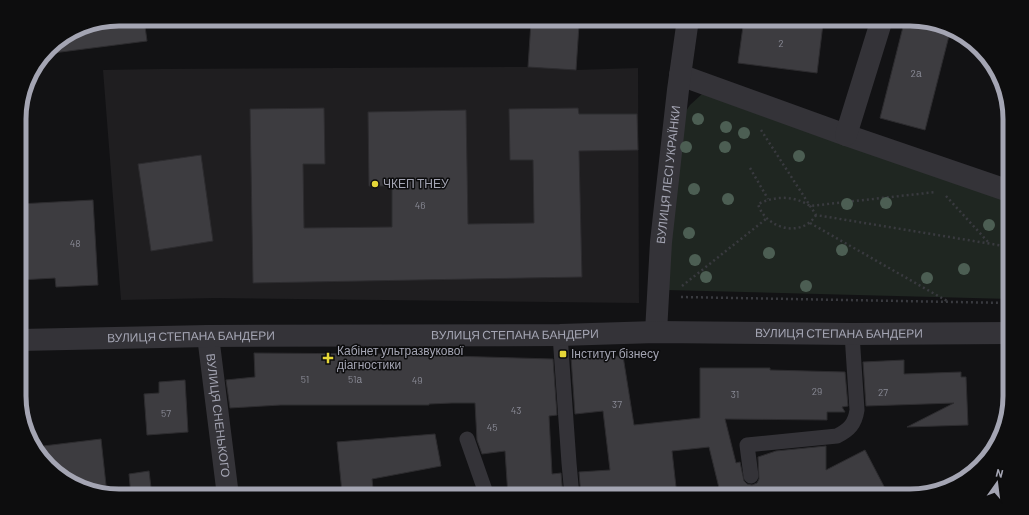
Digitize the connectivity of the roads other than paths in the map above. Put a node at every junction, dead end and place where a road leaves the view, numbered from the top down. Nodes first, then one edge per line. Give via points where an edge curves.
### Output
1 (687, 26) edge
2 (880, 26) edge
3 (680, 75) junction
4 (846, 135) junction
5 (1003, 189) edge
6 (656, 332) junction
7 (1003, 333) edge
8 (852, 334) junction
9 (560, 335) junction
10 (208, 336) junction
11 (26, 340) edge
12 (467, 439) dead end
13 (751, 476) dead end
14 (227, 489) edge
15 (485, 489) edge
16 (571, 489) edge

1 - 3 street, ВУЛИЦЯ ЛЕСІ УКРАЇНКИ
2 - 4 street
3 - 4 street
3 - 6 street, ВУЛИЦЯ ЛЕСІ УКРАЇНКИ via 661,242 664,296
4 - 5 street
6 - 8 street, ВУЛИЦЯ СТЕПАНА БАНДЕРИ
6 - 9 street, ВУЛИЦЯ СТЕПАНА БАНДЕРИ
7 - 8 street, ВУЛИЦЯ СТЕПАНА БАНДЕРИ
8 - 13 lane via 857,410 853,425 837,436 747,445
9 - 10 street, ВУЛИЦЯ СТЕПАНА БАНДЕРИ
9 - 16 lane
10 - 11 street, ВУЛИЦЯ СТЕПАНА БАНДЕРИ
10 - 14 street, ВУЛИЦЯ СНЕНЬКОГО
12 - 15 lane

